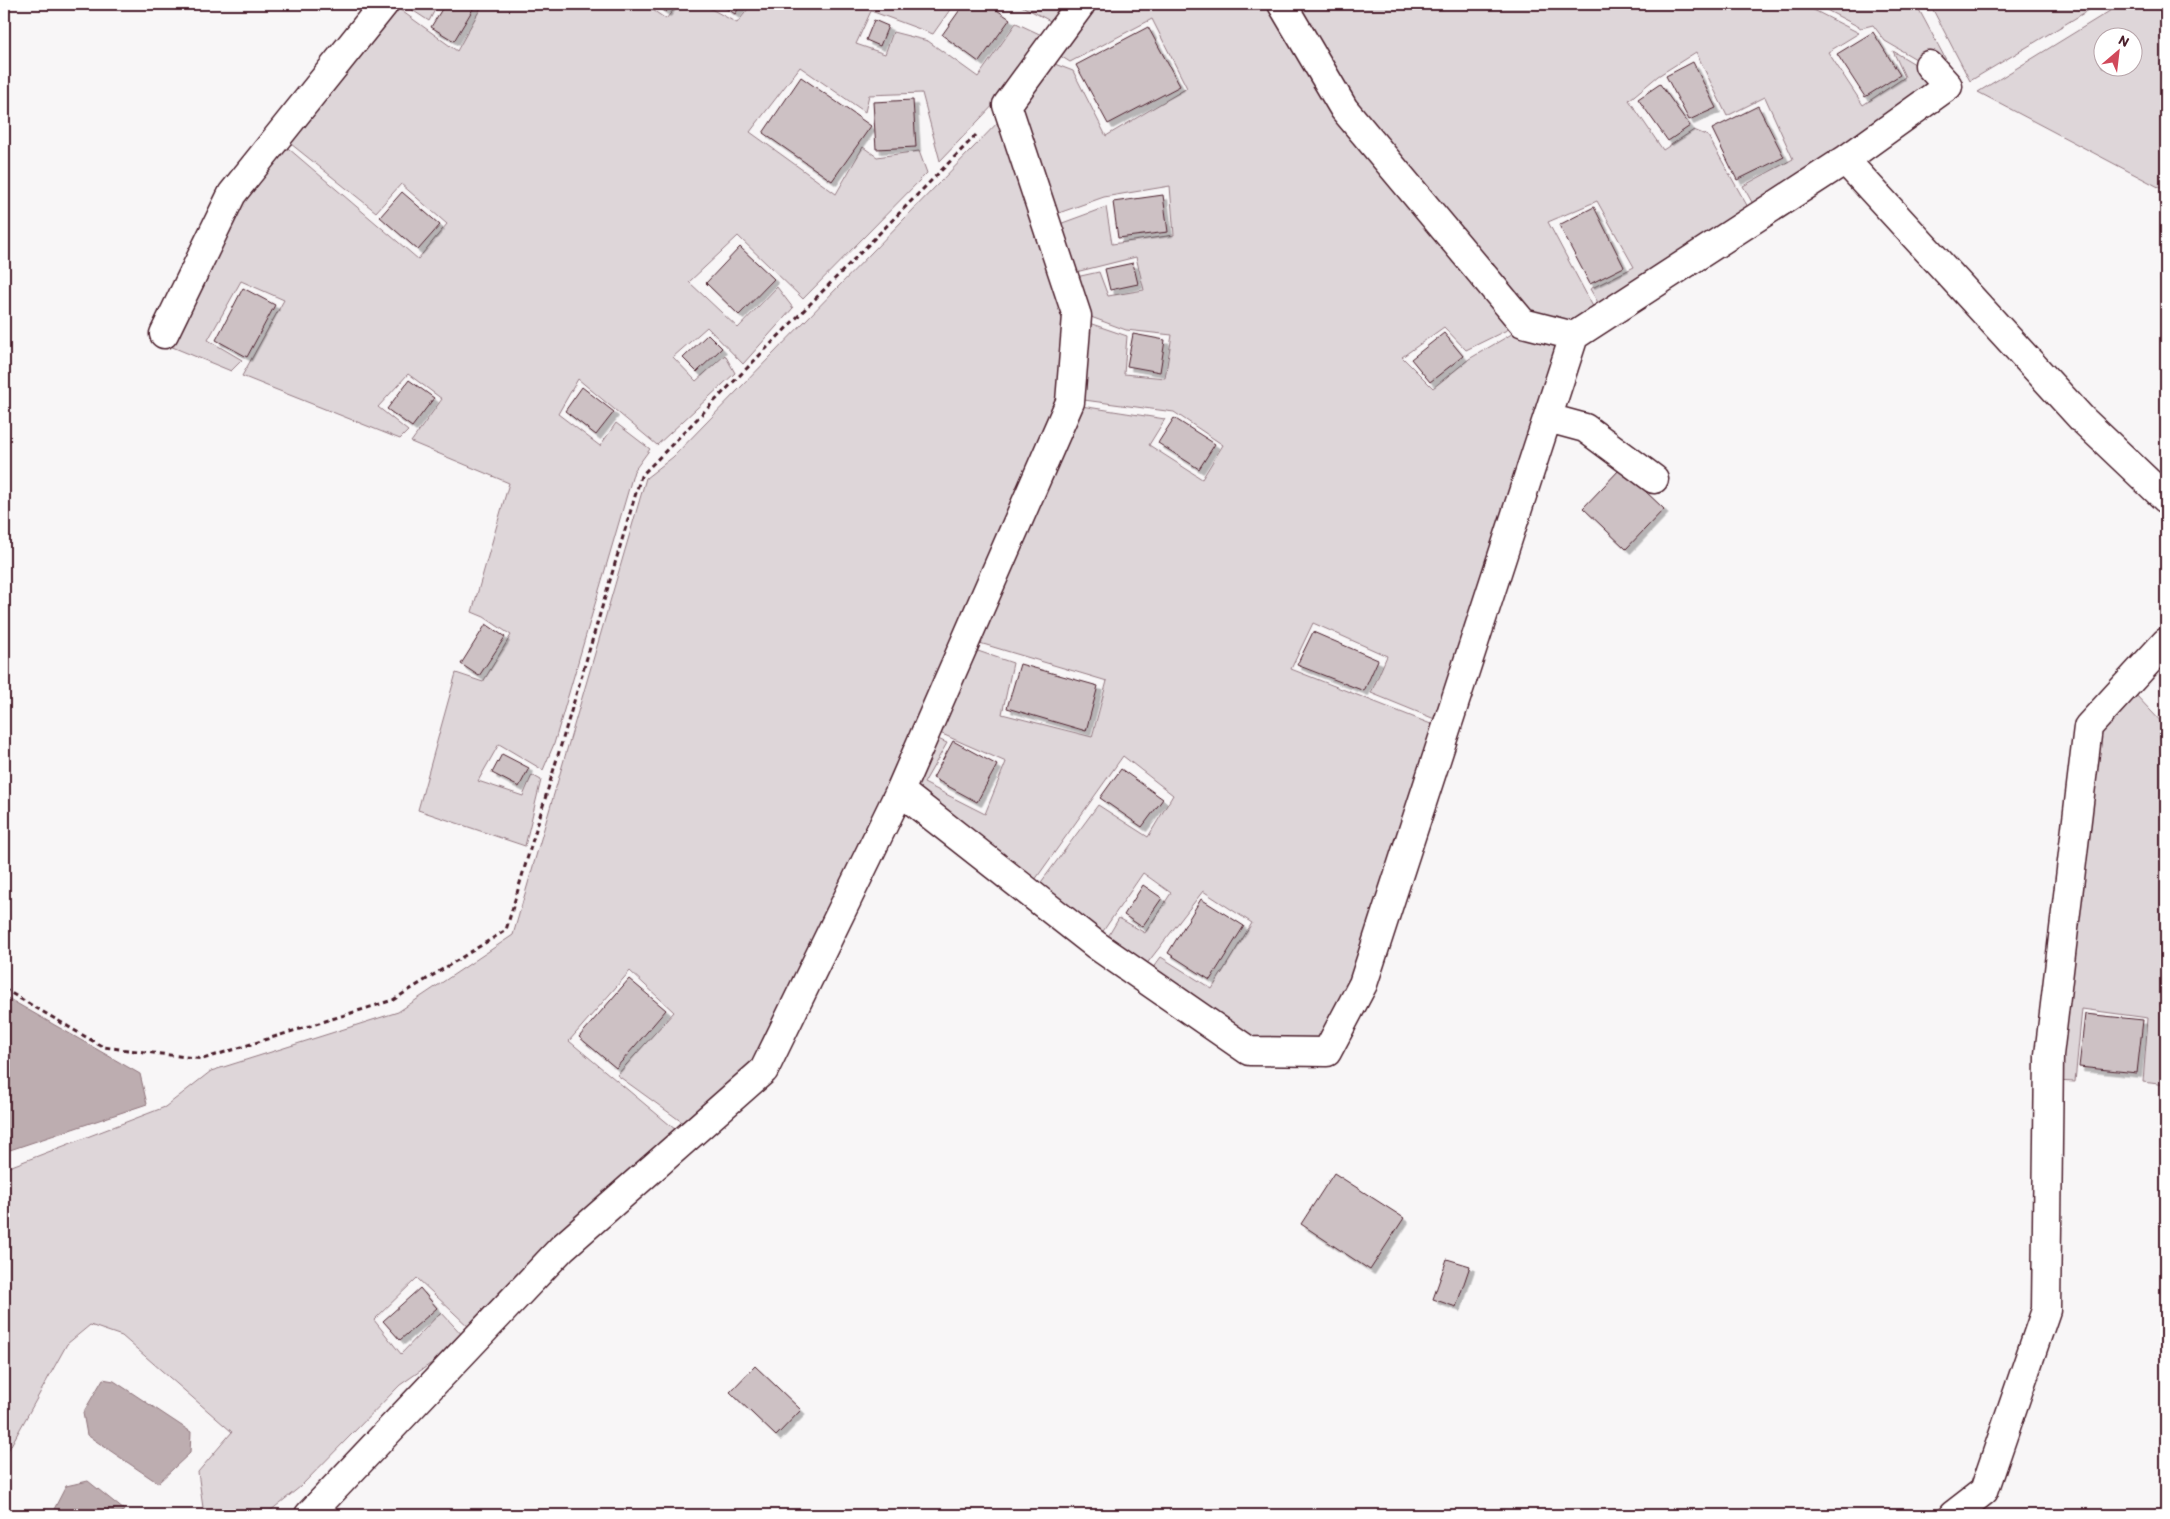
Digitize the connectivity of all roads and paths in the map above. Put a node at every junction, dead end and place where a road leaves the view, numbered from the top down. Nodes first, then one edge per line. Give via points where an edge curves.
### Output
1 (384, 4) edge
2 (1081, 4) edge
3 (1282, 4) edge
4 (1929, 65) dead end
5 (1007, 104) junction
6 (1845, 160) junction
7 (164, 334) dead end
8 (1574, 336) junction
9 (1548, 418) junction
10 (1654, 479) dead end
11 (2166, 499) edge
12 (2166, 642) edge
13 (900, 791) junction
14 (4, 989) edge
15 (309, 1515) edge
16 (1954, 1515) edge

1 - 7 street via 232,194
2 - 5 street
3 - 8 street via 1344,109 1523,323
4 - 6 street via 1948,86
5 - 13 street via 1077,316 1070,402
5 - 14 path via 641,476 506,930 394,1000 203,1059 103,1047
6 - 8 street
6 - 11 street via 2082,420
8 - 9 street
9 - 10 street via 1585,428
9 - 13 street via 1364,984 1327,1052 1248,1051 1096,945
12 - 16 street via 2088,727 2049,1055 2046,1310 1984,1491
13 - 15 street via 764,1070 562,1248

